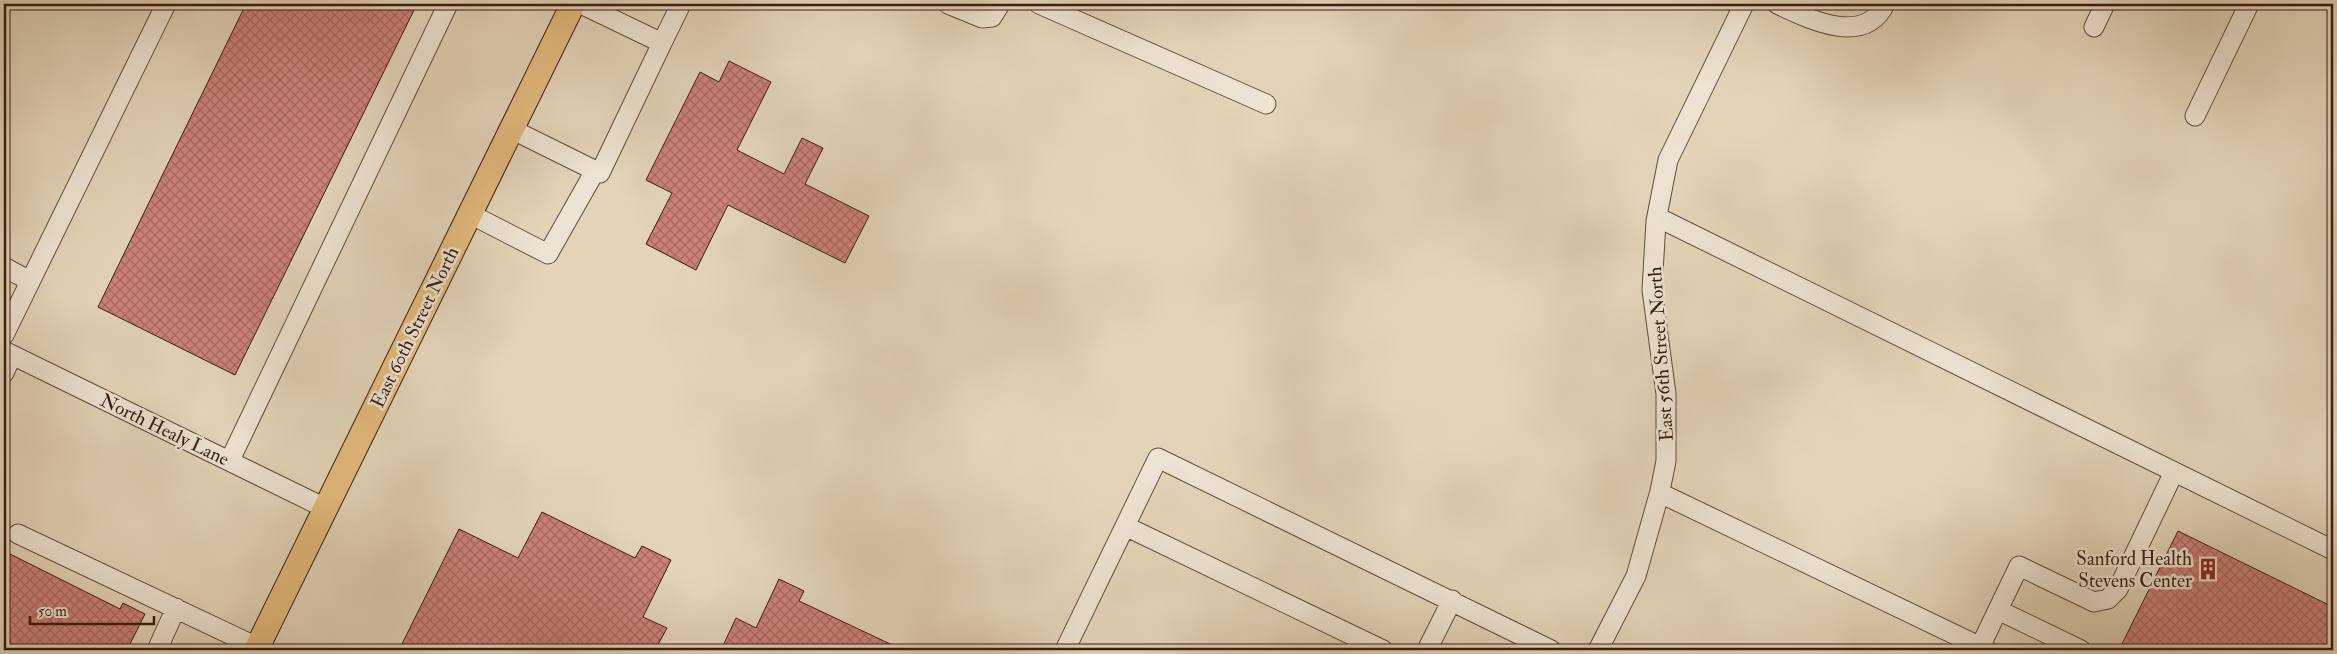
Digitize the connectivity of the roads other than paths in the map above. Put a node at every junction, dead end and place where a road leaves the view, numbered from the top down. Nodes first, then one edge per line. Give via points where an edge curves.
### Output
1 (166, 4) edge
2 (448, 4) edge
3 (573, 4) edge
4 (581, 4) edge
5 (681, 4) edge
6 (1000, 4) edge
7 (1039, 4) edge
8 (1744, 4) edge
9 (1777, 4) edge
10 (1885, 4) edge
11 (2105, 4) edge
12 (2249, 4) edge
13 (952, 5) edge
14 (2094, 27) dead end
15 (662, 43) junction
16 (1266, 104) dead end
17 (2195, 116) dead end
18 (511, 129) junction
19 (596, 171) junction
20 (470, 214) junction
21 (1657, 217) junction
22 (4, 267) edge
23 (30, 281) junction
24 (4, 335) edge
25 (8, 353) edge
26 (4, 373) edge
27 (230, 460) junction
28 (2174, 472) junction
29 (1660, 493) junction
30 (326, 508) junction
31 (1125, 526) junction
32 (18, 534) dead end
33 (2333, 550) edge
34 (1452, 600) junction
35 (176, 608) junction
36 (1998, 610) junction
37 (257, 649) edge
38 (1983, 649) edge
39 (157, 650) edge
40 (1065, 650) edge
41 (1382, 650) edge
42 (1427, 650) edge
43 (1551, 650) edge
44 (1598, 650) edge
45 (2081, 650) edge

1 - 23 street
2 - 27 street
3 - 18 main road, East 60th Street North
4 - 15 street
5 - 15 street
6 - 13 street via 992,17 982,18
7 - 16 street
8 - 21 street, East 56th Street North via 1668,160
9 - 10 street via 1805,16 1850,28 1875,19
11 - 14 street
12 - 17 street
15 - 19 street via 600,174
18 - 19 street
18 - 20 main road, East 60th Street North
19 - 20 street via 548,254
20 - 30 main road, East 60th Street North
21 - 28 street
21 - 29 street, East 56th Street North via 1652,290 1666,394 1666,461
22 - 23 street
23 - 24 street
25 - 26 street
25 - 27 street, North Healy Lane
27 - 30 street, North Healy Lane
28 - 33 street
28 - 36 street via 2118,589 2108,599 2094,602 2019,566
29 - 38 street
29 - 44 street, East 56th Street North via 1636,576
30 - 37 main road, East 60th Street North
31 - 34 street via 1158,458
31 - 40 street
31 - 41 street
32 - 35 street
34 - 42 street
34 - 43 street
35 - 37 street
35 - 39 street
36 - 38 street
36 - 45 street

